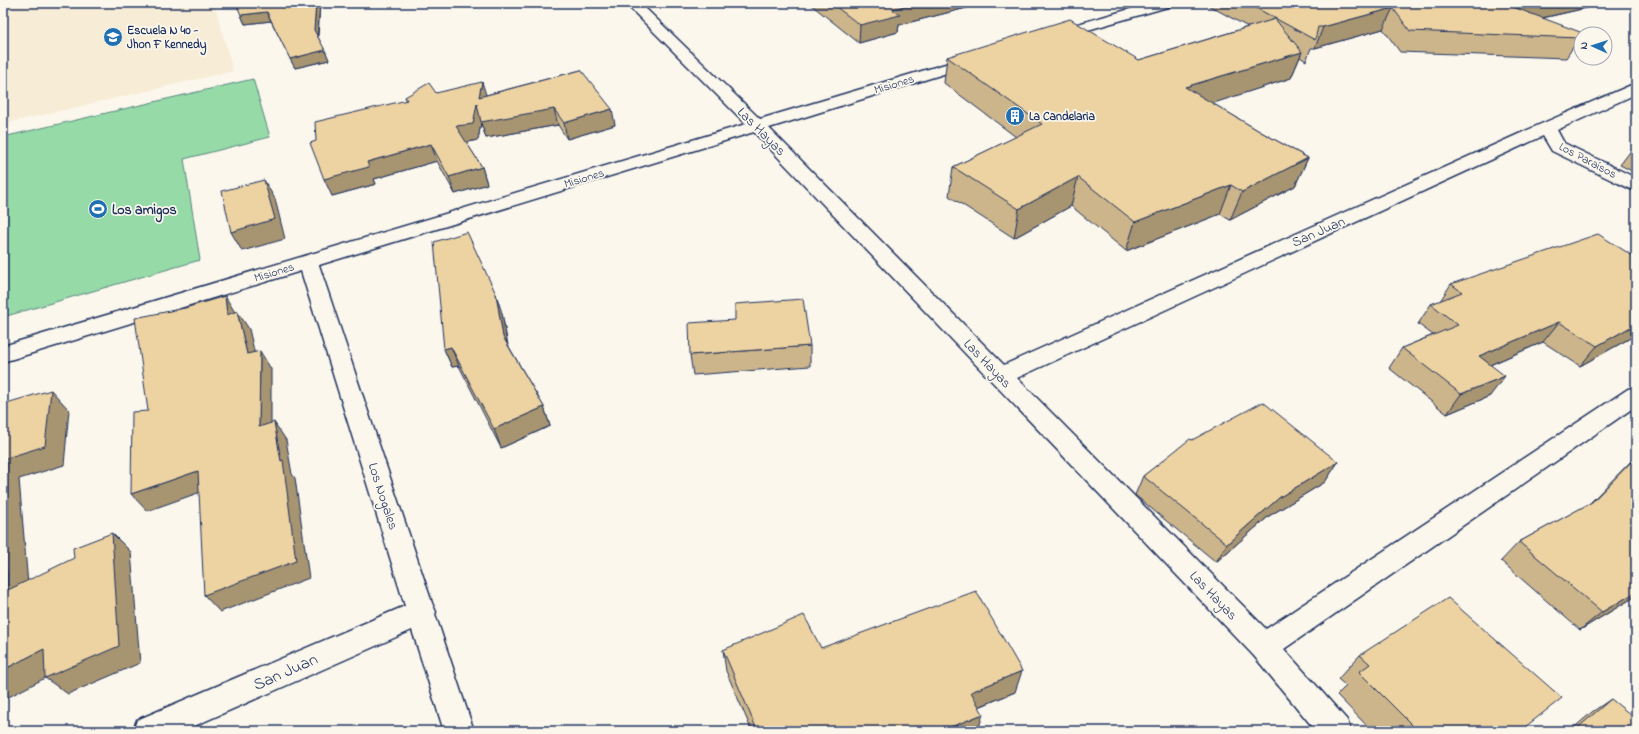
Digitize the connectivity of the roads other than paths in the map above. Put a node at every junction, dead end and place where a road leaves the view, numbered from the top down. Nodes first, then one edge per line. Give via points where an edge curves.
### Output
1 (632, 3) edge
2 (1166, 3) edge
3 (1038, 40) edge
4 (990, 55) edge
5 (1636, 88) edge
6 (757, 125) junction
7 (1547, 127) junction
8 (1636, 185) edge
9 (308, 262) junction
10 (3, 354) edge
11 (1000, 376) junction
12 (1636, 395) edge
13 (422, 612) junction
14 (1264, 647) junction
15 (148, 731) edge
16 (460, 731) edge
17 (1336, 731) edge

1 - 6 street, Las Hayas
2 - 3 street
4 - 6 street, Misiones
5 - 7 street, San Juan
6 - 9 street, Misiones
6 - 11 street, Las Hayas
7 - 8 street, Los Paraísos via 1558,147
7 - 11 street, San Juan
9 - 10 street, Misiones
9 - 13 street, Los Nogales
11 - 14 street, Las Hayas
12 - 14 street
13 - 15 street, San Juan
13 - 16 street, Los Nogales
14 - 17 street, Las Hayas

